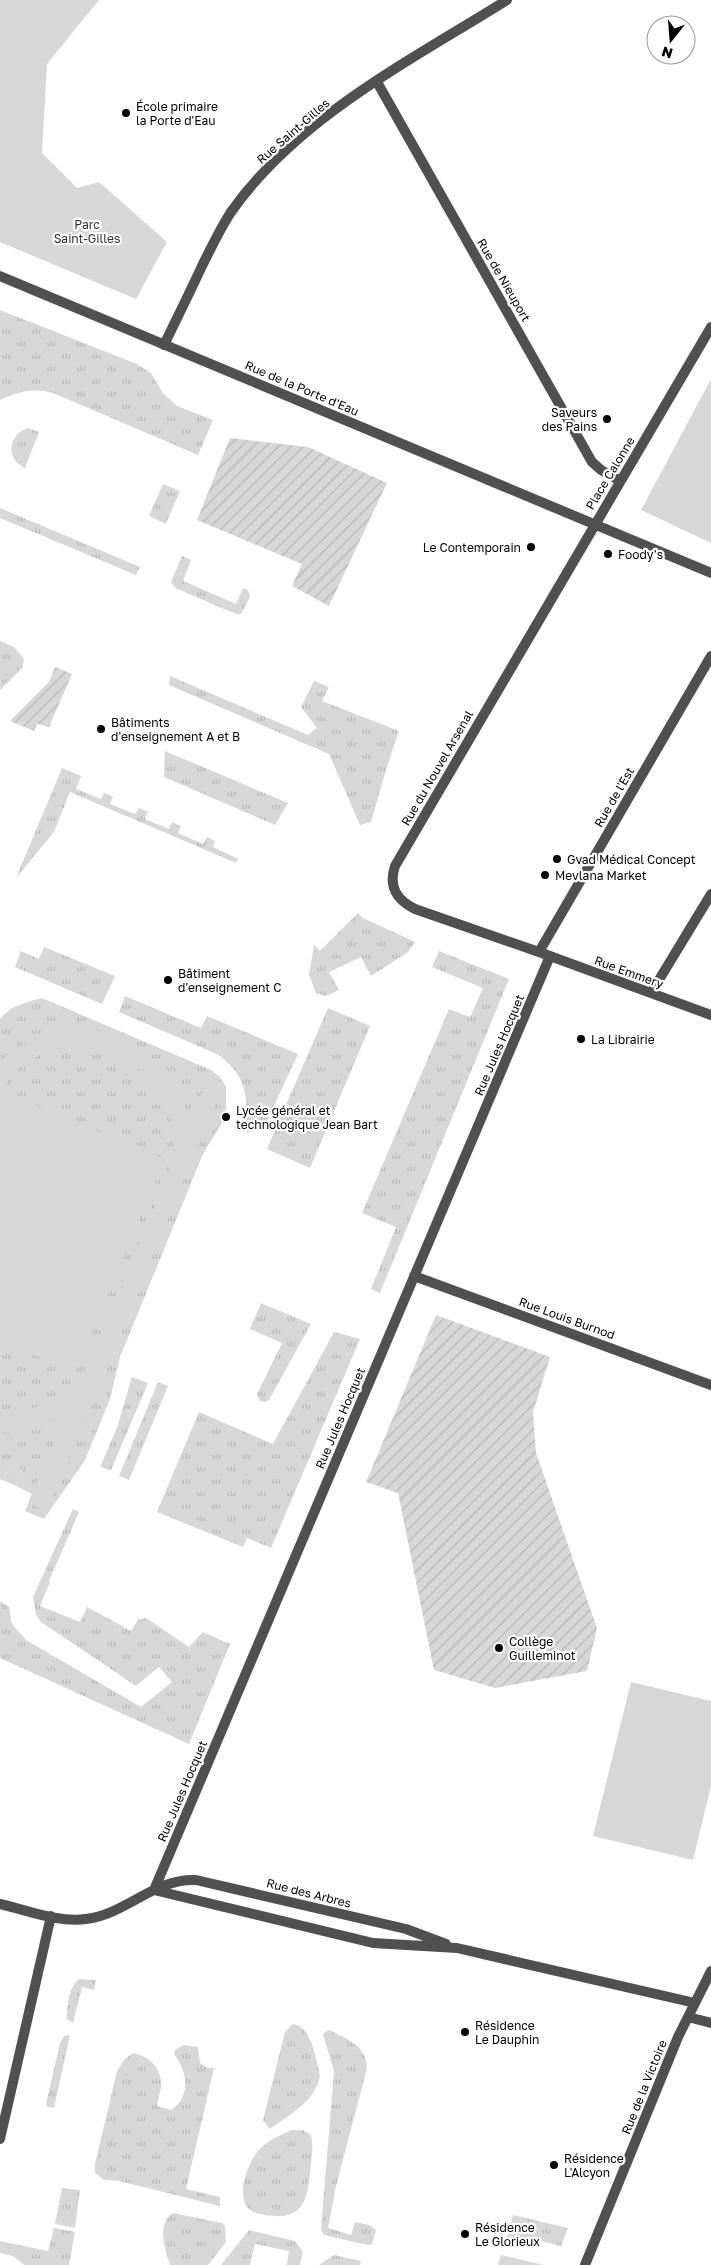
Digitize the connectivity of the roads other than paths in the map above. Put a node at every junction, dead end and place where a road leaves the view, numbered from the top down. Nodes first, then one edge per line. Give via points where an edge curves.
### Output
1 (507, 0) edge
2 (377, 82) junction
3 (0, 276) edge
4 (711, 327) edge
5 (164, 345) junction
6 (620, 481) junction
7 (594, 524) junction
8 (711, 573) edge
9 (711, 656) edge
10 (711, 894) edge
11 (539, 952) junction
12 (550, 956) junction
13 (652, 993) junction
14 (711, 1015) edge
15 (414, 1276) junction
16 (711, 1385) edge
17 (154, 1890) junction
18 (0, 1904) edge
19 (51, 1916) junction
20 (457, 1948) junction
21 (711, 1970) edge
22 (694, 2003) junction
23 (688, 2017) junction
24 (711, 2022) edge
25 (0, 2139) edge
26 (585, 2265) edge

1 - 2 street, Rue Saint-Gilles
2 - 5 street, Rue Saint-Gilles via 308,131 246,193 220,230
2 - 6 street, Rue de Nieuport via 588,454 601,470
3 - 5 street, Rue de la Porte d'Eau
4 - 6 street, Place Calonne
5 - 7 street, Rue de la Porte d'Eau
6 - 7 street, Place Calonne
7 - 8 street, Place Calonne
7 - 11 street, Rue du Nouvel Arsenal via 392,873 394,891 405,904
9 - 11 street, Rue de l'Est
10 - 13 street
11 - 12 street, Rue Emmery
12 - 13 street, Rue Emmery
12 - 15 street, Rue Jules Hocquet
13 - 14 street, Rue Emmery
15 - 16 street, Rue Louis Burnod
15 - 17 street, Rue Jules Hocquet
17 - 19 street, Rue des Arbres via 92,1918
17 - 20 street, Rue des Arbres via 373,1943
17 - 20 street, Rue des Arbres via 179,1880 214,1883 406,1930
18 - 19 street, Rue des Arbres
19 - 25 street
20 - 22 street, Rue des Arbres
21 - 22 street, Rue de la Victoire
22 - 23 street, Rue de la Victoire
23 - 24 street
23 - 26 street, Rue de la Victoire

